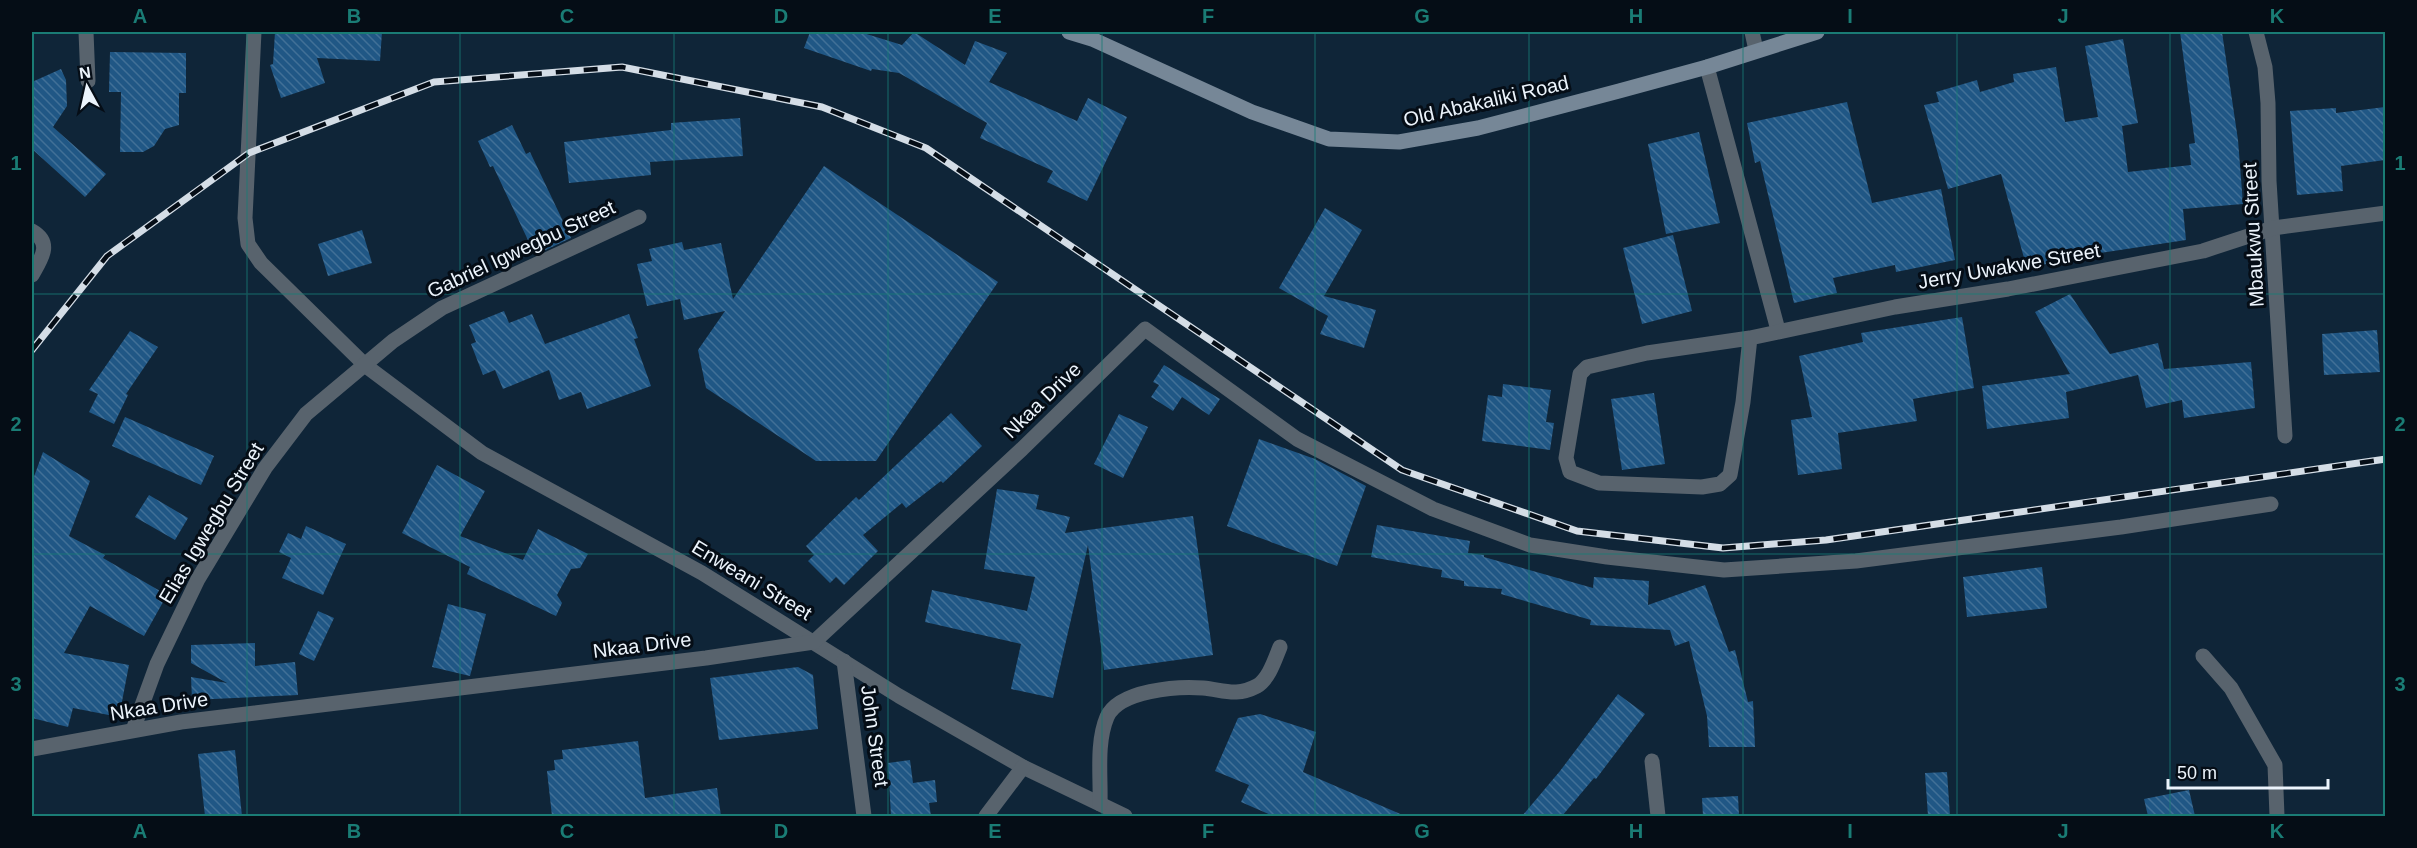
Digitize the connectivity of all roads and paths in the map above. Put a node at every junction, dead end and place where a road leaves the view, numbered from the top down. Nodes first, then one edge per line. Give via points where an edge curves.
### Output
1 (86, 32) edge
2 (254, 32) edge
3 (1069, 32) edge
4 (1752, 32) edge
5 (1817, 32) edge
6 (2256, 32) edge
7 (1756, 50) junction
8 (1707, 67) junction
9 (88, 81) dead end
10 (2385, 213) edge
11 (639, 216) dead end
12 (2273, 228) junction
13 (32, 231) edge
14 (32, 275) edge
15 (1778, 330) junction
16 (1750, 338) junction
17 (366, 366) junction
18 (2285, 436) dead end
19 (2271, 504) dead end
20 (814, 642) junction
21 (1280, 647) dead end
22 (2203, 656) dead end
23 (843, 661) junction
24 (133, 730) junction
25 (32, 749) edge
26 (1652, 761) dead end
27 (1023, 767) junction
28 (1100, 804) junction
29 (864, 816) edge
30 (986, 816) edge
31 (1125, 816) edge
32 (1659, 816) edge
33 (2277, 816) edge

1 - 9 street
2 - 17 street, Enweani Street via 245,218 248,244 261,263
3 - 8 main road, Old Abakaliki Road via 1252,112 1329,139 1400,142 1478,128
4 - 7 street
5 - 7 main road, Old Abakaliki Road
6 - 12 street, Mbaukwu Street via 2265,67
7 - 8 main road, Old Abakaliki Road
8 - 15 street
10 - 12 street, Jerry Uwakwe Street
11 - 17 street, Gabriel Igwegbu Street via 442,308 393,341
12 - 15 street, Jerry Uwakwe Street via 2203,251
12 - 18 street, Mbaukwu Street
13 - 14 street via 45,248
15 - 16 street, Jerry Uwakwe Street
16 - 16 street, Jerry Uwakwe Street via 1730,475 1720,484 1701,487 1599,483 1570,472 1566,458 1580,374 1587,367 1647,353
17 - 20 street, Enweani Street via 482,453 702,573
17 - 24 street, Elias Igwegbu Street via 306,414 265,468 198,579 157,664
19 - 20 street, Nkaa Drive via 1856,561 1724,570 1596,555 1530,544 1433,509 1297,439 1145,329
20 - 23 street, Enweani Street
20 - 24 street, Nkaa Drive
21 - 28 street via 1259,685 1240,692 1204,688 1149,692 1120,702 1108,716 1102,740
22 - 33 street via 2231,688 2275,765
23 - 27 street, Enweani Street
23 - 29 street, John Street
24 - 25 street, Nkaa Drive
26 - 32 street
27 - 28 street, Enweani Street
27 - 30 street
28 - 31 street, Enweani Street

